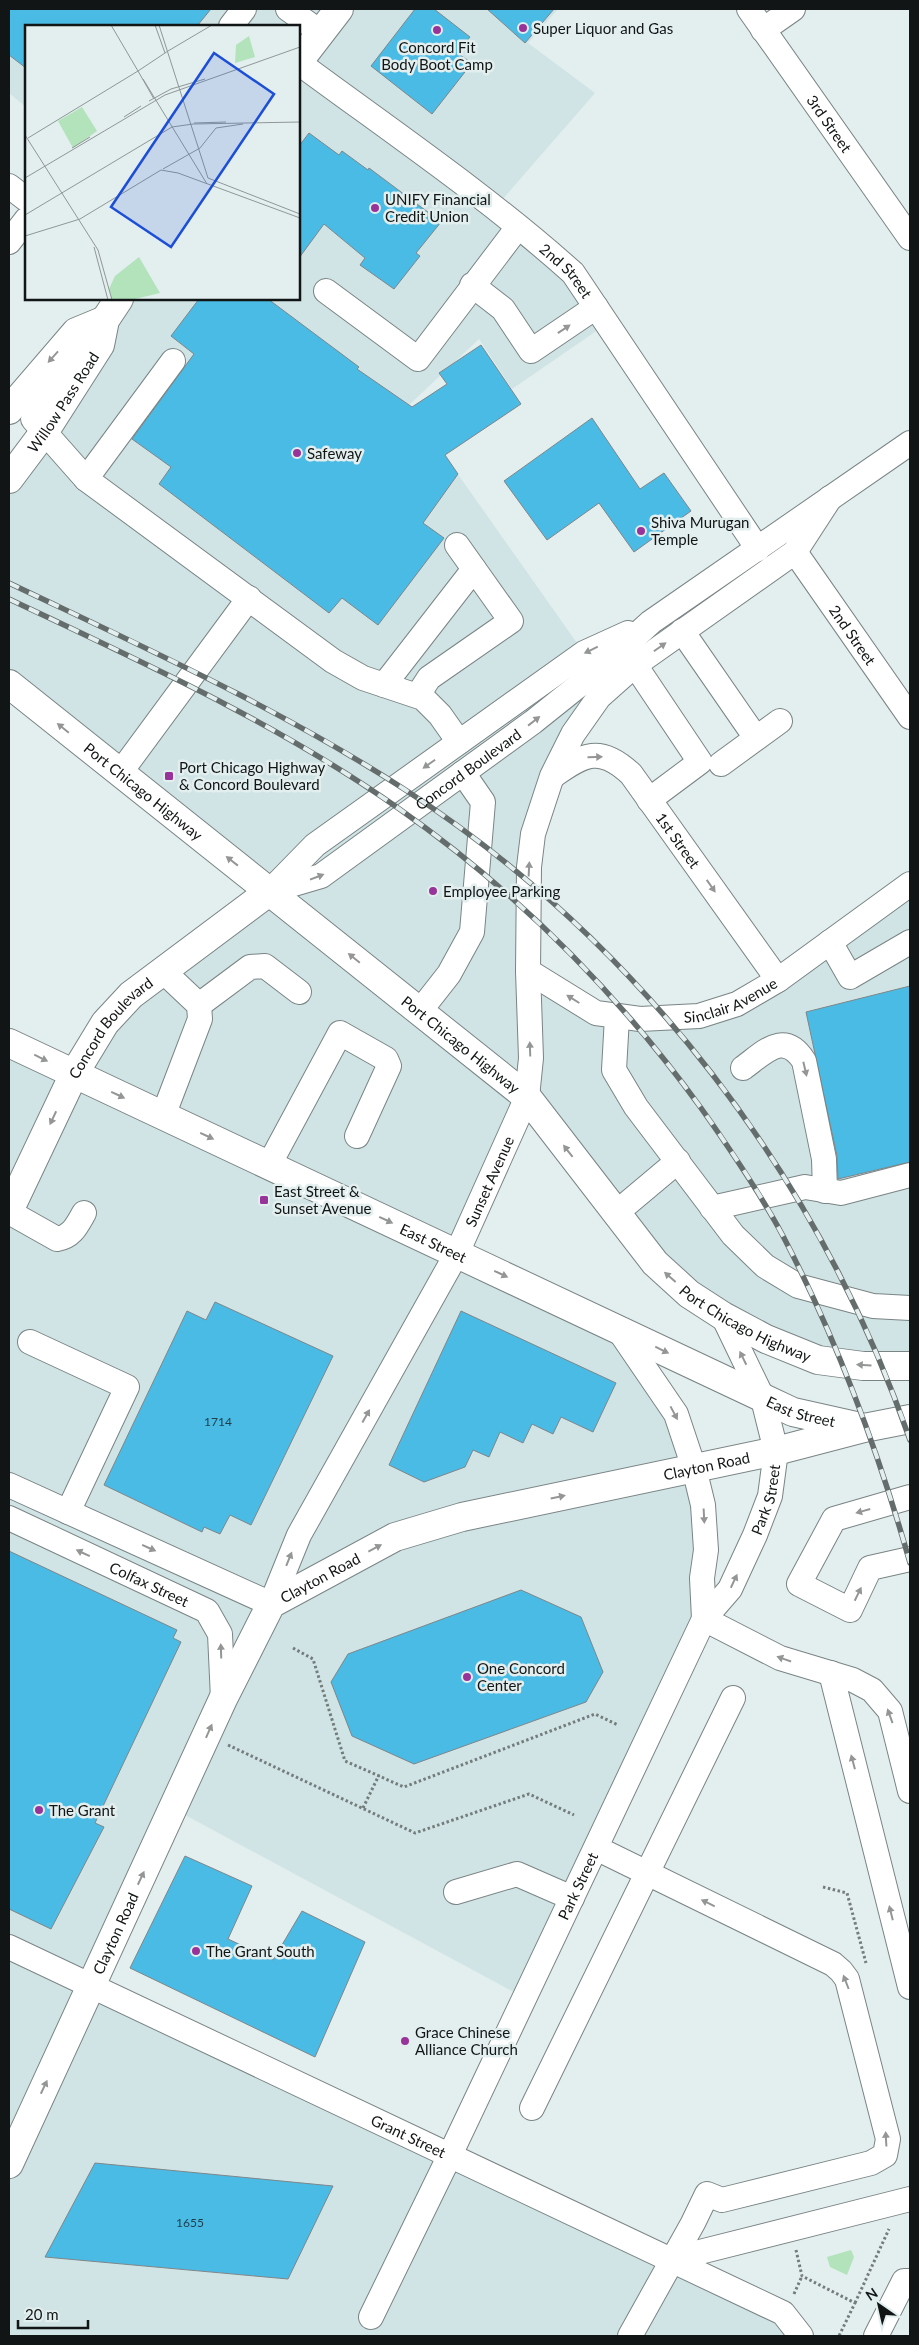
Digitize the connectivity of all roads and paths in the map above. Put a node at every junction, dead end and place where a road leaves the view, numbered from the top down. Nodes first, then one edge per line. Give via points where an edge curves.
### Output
1 (244, 9) edge
2 (288, 9) edge
3 (339, 9) edge
4 (749, 9) edge
5 (793, 9) edge
6 (231, 25) edge
7 (763, 30) junction
8 (320, 32) junction
9 (300, 61) edge
10 (300, 63) edge
11 (9, 186) edge
12 (25, 198) edge
13 (25, 221) edge
14 (518, 227) junction
15 (910, 238) edge
16 (9, 242) edge
17 (472, 285) junction
18 (326, 292) dead end
19 (596, 307) junction
20 (112, 309) edge
21 (172, 361) dead end
22 (9, 410) edge
23 (46, 431) junction
24 (910, 443) edge
25 (9, 478) edge
26 (86, 479) junction
27 (830, 498) junction
28 (457, 545) dead end
29 (758, 549) junction
30 (796, 552) junction
31 (474, 569) junction
32 (249, 598) junction
33 (651, 622) junction
34 (682, 631) junction
35 (635, 665) junction
36 (9, 684) edge
37 (384, 685) junction
38 (418, 695) junction
39 (910, 717) edge
40 (780, 721) dead end
41 (756, 738) junction
42 (459, 742) junction
43 (720, 764) dead end
44 (120, 773) junction
45 (463, 773) junction
46 (552, 776) junction
47 (649, 800) junction
48 (910, 884) edge
49 (270, 891) junction
50 (830, 942) junction
51 (910, 942) edge
52 (528, 970) junction
53 (163, 971) junction
54 (778, 980) junction
55 (299, 992) dead end
56 (199, 1006) junction
57 (420, 1012) junction
58 (617, 1018) junction
59 (9, 1043) edge
60 (743, 1068) dead end
61 (74, 1074) junction
62 (527, 1098) junction
63 (163, 1116) junction
64 (357, 1136) dead end
65 (678, 1161) junction
66 (269, 1165) junction
67 (910, 1175) edge
68 (824, 1191) junction
69 (712, 1208) junction
70 (9, 1212) edge
71 (84, 1213) dead end
72 (616, 1213) junction
73 (457, 1253) junction
74 (910, 1308) edge
75 (723, 1316) junction
76 (618, 1329) junction
77 (30, 1342) dead end
78 (910, 1366) edge
79 (763, 1399) junction
80 (910, 1419) edge
81 (864, 1428) junction
82 (776, 1451) junction
83 (694, 1468) junction
84 (9, 1485) edge
85 (910, 1497) edge
86 (68, 1512) junction
87 (9, 1518) edge
88 (910, 1559) edge
89 (271, 1604) junction
90 (704, 1619) junction
91 (293, 1648) dead end
92 (831, 1673) junction
93 (733, 1698) dead end
94 (223, 1699) junction
95 (618, 1725) dead end
96 (207, 1735) junction
97 (378, 1775) junction
98 (910, 1791) edge
99 (363, 1808) junction
100 (574, 1815) dead end
101 (596, 1848) junction
102 (645, 1872) junction
103 (456, 1892) dead end
104 (572, 1898) junction
105 (9, 1947) edge
106 (91, 1986) junction
107 (910, 1987) edge
108 (532, 2108) dead end
109 (450, 2155) junction
110 (9, 2164) edge
111 (905, 2201) edge
112 (791, 2230) junction
113 (672, 2259) junction
114 (802, 2276) junction
115 (910, 2281) edge
116 (793, 2295) dead end
117 (855, 2303) junction
118 (371, 2317) dead end
119 (801, 2335) edge
120 (630, 2336) edge
121 (839, 2336) edge
122 (876, 2336) edge

1 - 6 street
2 - 8 street
3 - 8 main road
4 - 7 street, 3rd Street
5 - 7 street
7 - 15 street, 3rd Street
8 - 9 main road
10 - 14 street, 2nd Street
11 - 12 street
13 - 16 street
14 - 17 street
14 - 19 street, 2nd Street via 573,273
17 - 18 street via 418,359
17 -> 19 street via 503,309 531,351
19 - 29 street, 2nd Street
20 -> 22 main road, Willow Pass Road via 76,332
20 - 23 main road, Willow Pass Road via 100,345
21 - 26 street
23 - 25 main road, Willow Pass Road
23 - 26 street
24 - 27 street, Concord Boulevard
26 - 32 street
27 - 29 street, Concord Boulevard
27 - 30 street, Concord Boulevard
28 - 31 street
29 - 33 street, Concord Boulevard
30 - 34 street, Concord Boulevard
30 - 39 street, 2nd Street
31 - 37 street
31 - 38 street via 511,621 428,678
32 - 37 street via 333,661 363,678
32 - 44 street
33 -> 42 street, Concord Boulevard via 584,653
45 -> 33 street, Concord Boulevard via 598,670
35 -> 34 street, Concord Boulevard
34 - 41 street
35 - 46 street, Concord Boulevard via 599,697 573,734
35 - 47 street via 700,762
44 -> 36 main road, Port Chicago Highway
37 - 38 street
38 - 42 street via 440,715
40 - 41 street
41 - 43 street
42 -> 49 street, Concord Boulevard via 315,845
49 -> 44 main road, Port Chicago Highway
49 -> 45 street, Concord Boulevard via 321,876
45 - 57 street via 483,802 472,932 449,974
46 -> 47 street, 1st Street via 578,759 598,755 617,761 631,774
52 -> 46 street, Sunset Avenue via 532,834
47 -> 54 street, 1st Street
48 - 50 street, Sinclair Avenue
49 - 53 main road, Concord Boulevard
57 -> 49 main road, Port Chicago Highway
50 - 51 street via 850,977
50 - 54 street, Sinclair Avenue
58 -> 52 street, Sinclair Avenue via 596,1013
62 -> 52 street, Sunset Avenue via 531,1058
53 - 56 street
53 - 61 main road, Concord Boulevard via 131,995 105,1023
54 - 58 street, Sinclair Avenue via 737,1004 699,1016
55 - 56 street via 265,966 250,968
56 - 63 street via 200,1019
57 - 62 main road, Port Chicago Highway
58 - 65 street via 614,1070 636,1107
59 -> 61 main road, East Street
60 -> 68 street via 771,1047 783,1044 796,1049 804,1061 824,1159
61 -> 63 main road, East Street
61 -> 70 main road, Concord Boulevard
72 -> 62 main road, Port Chicago Highway
62 - 73 street, Sunset Avenue
63 -> 66 main road, East Street
64 - 66 street via 389,1066 386,1059 340,1032
65 - 69 street
65 - 72 street
66 -> 73 main road, East Street
67 - 68 street via 840,1193
68 - 69 street via 805,1187
69 - 74 street via 733,1235 765,1266 798,1286 873,1306
70 - 71 street via 57,1239 66,1238
75 -> 72 main road, Port Chicago Highway via 690,1294 655,1263
73 -> 76 main road, East Street
89 -> 73 street, Sunset Avenue via 298,1535
78 -> 75 main road, Port Chicago Highway via 863,1366 818,1360 766,1340
79 -> 75 street, Park Street
76 -> 79 main road, East Street
76 -> 83 street, Park Street via 676,1414
77 - 86 street via 127,1388
79 - 81 main road, East Street via 793,1412
79 - 82 street, Park Street
80 - 81 main road, Clayton Road
81 - 82 main road, Clayton Road
82 - 83 main road, Clayton Road
90 -> 82 street, Park Street via 730,1589 755,1536 770,1496
89 -> 83 main road, Clayton Road via 396,1537 462,1517
83 -> 90 street, Park Street via 703,1505 706,1550 702,1578
84 - 86 street
85 -> 88 street via 834,1520 799,1584 850,1610 870,1568
86 -> 89 street
94 -> 87 street, Colfax Street via 220,1634 207,1612
89 - 94 main road, Clayton Road
92 -> 90 street via 780,1658
90 - 101 street, Park Street
91 - 97 path via 313,1658 345,1761
98 -> 92 street via 890,1711 872,1690
107 -> 92 street
93 - 102 street via 655,1858
96 -> 94 main road, Clayton Road
95 - 97 path via 594,1714 404,1787
96 - 99 path
106 -> 96 main road, Clayton Road
97 - 99 path
99 - 100 path via 415,1833 529,1794
101 - 102 street
101 - 104 street, Park Street
102 - 108 street
113 -> 102 street via 694,2223 706,2194 722,2200 871,2163 885,2155 888,2139 847,1980 841,1971
103 - 104 street via 517,1874
104 - 109 street, Park Street
105 - 106 street, Grant Street
106 - 109 street, Grant Street
110 -> 106 main road, Clayton Road
109 - 113 street, Grant Street
109 - 118 street, Park Street
111 - 112 street
111 - 117 path
112 - 113 street
112 - 114 path
113 - 119 street, Grant Street via 784,2313
113 - 120 street
114 - 116 path
114 - 117 path
115 - 122 street via 904,2281
117 - 121 path

